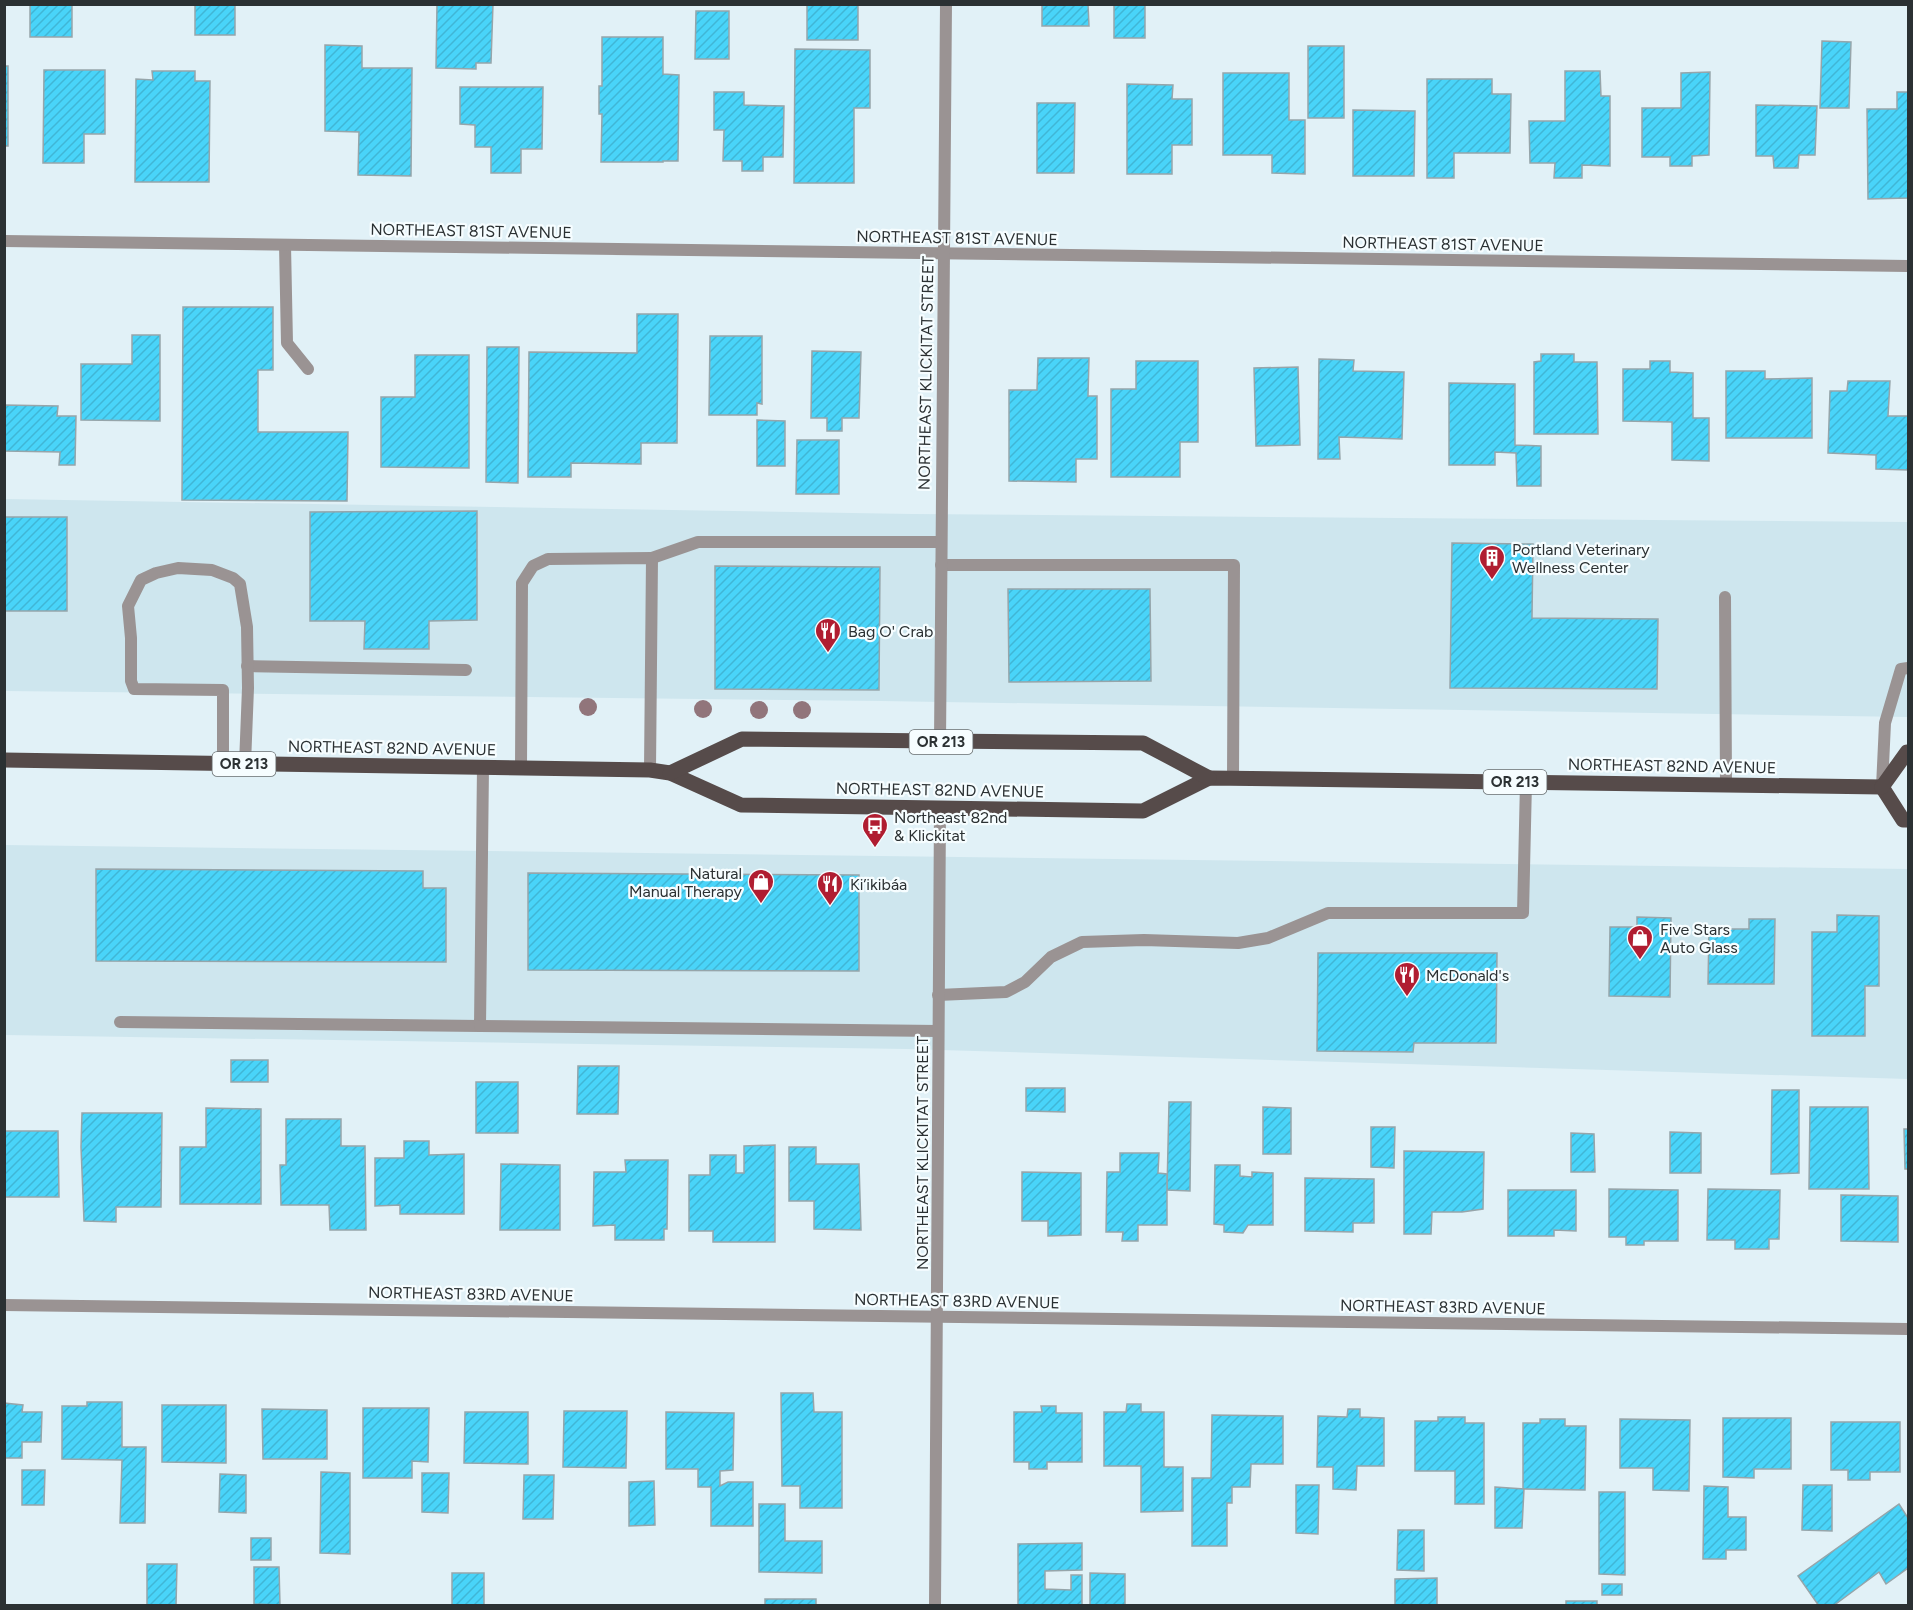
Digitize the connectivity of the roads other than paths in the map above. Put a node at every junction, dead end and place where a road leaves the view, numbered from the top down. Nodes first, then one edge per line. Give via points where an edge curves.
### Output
1 (946, 4) edge
2 (4, 241) edge
3 (285, 245) junction
4 (944, 254) junction
5 (1908, 266) edge
6 (308, 369) dead end
7 (940, 542) junction
8 (652, 558) junction
9 (940, 565) junction
10 (1725, 597) dead end
11 (247, 666) junction
12 (1908, 668) edge
13 (466, 670) dead end
14 (940, 741) junction
15 (1908, 752) edge
16 (4, 760) edge
17 (223, 764) junction
18 (246, 764) junction
19 (483, 767) junction
20 (521, 768) junction
21 (650, 770) junction
22 (670, 773) junction
23 (1209, 778) junction
24 (1233, 778) junction
25 (1526, 782) junction
26 (1726, 785) junction
27 (1882, 787) junction
28 (940, 808) junction
29 (1908, 820) edge
30 (938, 995) junction
31 (120, 1022) dead end
32 (480, 1026) junction
33 (938, 1031) junction
34 (4, 1305) edge
35 (938, 1317) junction
36 (1908, 1329) edge
37 (935, 1605) edge

1 - 4 street, NORTHEAST KLICKITAT STREET
2 - 3 street, NORTHEAST 81ST AVENUE
3 - 4 street, NORTHEAST 81ST AVENUE
3 - 6 street via 287,343
4 - 5 street, NORTHEAST 81ST AVENUE
4 - 7 street, NORTHEAST KLICKITAT STREET
7 - 8 street via 698,542
7 - 9 street, NORTHEAST KLICKITAT STREET
8 - 20 street via 548,559 533,566 522,583
8 - 21 street
9 - 14 street, NORTHEAST KLICKITAT STREET
9 - 24 street via 1234,565
10 - 26 street
11 - 13 street
11 - 17 street via 247,627 240,584 233,578 212,570 178,568 141,580 128,606 134,688 223,690
11 - 18 street
12 - 27 street via 1902,669 1885,723
14 - 22 main road, NORTHEAST 82ND AVENUE / OR 213 via 742,740
14 - 23 main road, NORTHEAST 82ND AVENUE / OR 213 via 1143,742
15 - 27 main road
16 - 17 main road, NORTHEAST 82ND AVENUE / OR 213
17 - 18 main road, NORTHEAST 82ND AVENUE / OR 213
18 - 19 main road, NORTHEAST 82ND AVENUE / OR 213
19 - 20 main road, NORTHEAST 82ND AVENUE / OR 213
19 - 32 street
20 - 21 main road, NORTHEAST 82ND AVENUE / OR 213
21 - 22 main road, NORTHEAST 82ND AVENUE / OR 213
22 - 28 main road, NORTHEAST 82ND AVENUE / OR 213 via 741,805
23 - 24 main road, NORTHEAST 82ND AVENUE / OR 213
23 - 28 main road, NORTHEAST 82ND AVENUE / OR 213 via 1143,811
24 - 25 main road, NORTHEAST 82ND AVENUE / OR 213
25 - 26 main road, NORTHEAST 82ND AVENUE / OR 213
25 - 30 street via 1523,913 1328,913 1268,938 1238,943 1082,942 1051,957 1026,982 1006,992
26 - 27 main road, NORTHEAST 82ND AVENUE / OR 213
27 - 29 main road via 1903,820
28 - 30 street, NORTHEAST KLICKITAT STREET
30 - 33 street, NORTHEAST KLICKITAT STREET
31 - 32 street
32 - 33 street
33 - 35 street, NORTHEAST KLICKITAT STREET
34 - 35 street, NORTHEAST 83RD AVENUE
35 - 36 street, NORTHEAST 83RD AVENUE
35 - 37 street, NORTHEAST KLICKITAT STREET

